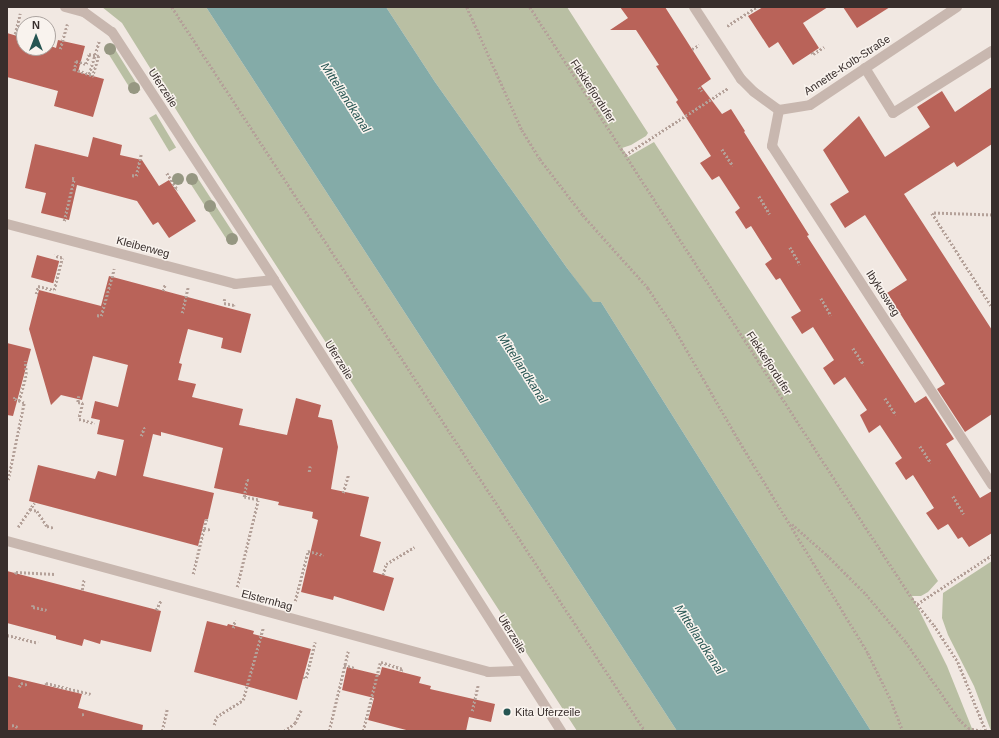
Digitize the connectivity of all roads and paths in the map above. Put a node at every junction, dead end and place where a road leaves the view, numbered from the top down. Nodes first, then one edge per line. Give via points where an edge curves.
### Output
1 (172, 7) edge
2 (466, 7) edge
3 (530, 7) edge
4 (694, 7) edge
5 (756, 7) edge
6 (957, 7) edge
7 (68, 8) edge
8 (713, 35) junction
9 (98, 43) dead end
10 (696, 47) dead end
11 (824, 47) dead end
12 (60, 49) dead end
13 (692, 49) dead end
14 (992, 50) edge
15 (812, 52) dead end
16 (94, 55) junction
17 (865, 68) junction
18 (89, 74) junction
19 (741, 79) junction
20 (699, 87) dead end
21 (702, 92) dead end
22 (779, 110) junction
23 (722, 149) dead end
24 (142, 155) dead end
25 (625, 155) junction
26 (733, 166) dead end
27 (167, 173) dead end
28 (132, 175) dead end
29 (71, 178) dead end
30 (176, 190) dead end
31 (758, 196) dead end
32 (770, 214) dead end
33 (992, 215) edge
34 (63, 223) dead end
35 (7, 224) edge
36 (790, 247) dead end
37 (54, 256) dead end
38 (800, 264) dead end
39 (114, 267) dead end
40 (274, 280) junction
41 (189, 285) dead end
42 (36, 294) dead end
43 (821, 298) dead end
44 (226, 303) dead end
45 (234, 306) dead end
46 (992, 307) edge
47 (182, 313) dead end
48 (97, 315) dead end
49 (831, 315) dead end
50 (853, 348) dead end
51 (25, 361) dead end
52 (864, 365) dead end
53 (15, 396) dead end
54 (79, 396) dead end
55 (885, 398) dead end
56 (20, 401) junction
57 (896, 415) dead end
58 (94, 423) dead end
59 (145, 428) dead end
60 (142, 436) dead end
61 (920, 446) dead end
62 (932, 463) dead end
63 (310, 466) dead end
64 (309, 472) dead end
65 (348, 475) dead end
66 (8, 480) dead end
67 (250, 480) dead end
68 (992, 485) edge
69 (343, 493) dead end
70 (953, 496) dead end
71 (34, 503) dead end
72 (30, 508) junction
73 (964, 514) dead end
74 (207, 519) dead end
75 (790, 522) junction
76 (54, 528) dead end
77 (204, 528) junction
78 (17, 530) dead end
79 (211, 530) dead end
80 (7, 541) edge
81 (414, 547) dead end
82 (324, 555) dead end
83 (992, 555) edge
84 (15, 574) dead end
85 (56, 574) dead end
86 (383, 575) dead end
87 (84, 582) dead end
88 (82, 590) dead end
89 (189, 591) junction
90 (236, 591) dead end
91 (161, 598) dead end
92 (917, 604) junction
93 (33, 605) dead end
94 (294, 606) dead end
95 (47, 610) dead end
96 (156, 610) dead end
97 (263, 625) dead end
98 (7, 635) edge
99 (316, 640) dead end
100 (38, 643) dead end
101 (349, 648) dead end
102 (382, 658) dead end
103 (380, 663) junction
104 (344, 665) junction
105 (355, 668) dead end
106 (522, 671) junction
107 (401, 672) dead end
108 (303, 678) dead end
109 (28, 685) dead end
110 (46, 685) dead end
111 (478, 685) dead end
112 (20, 687) dead end
113 (91, 694) dead end
114 (167, 710) dead end
115 (301, 710) dead end
116 (472, 711) dead end
117 (82, 714) dead end
118 (86, 715) dead end
119 (12, 725) dead end
120 (214, 725) dead end
121 (18, 727) dead end
122 (162, 731) edge
123 (284, 731) edge
124 (328, 731) edge
125 (363, 731) edge
126 (561, 731) edge
127 (645, 731) edge
128 (903, 731) edge
129 (982, 731) edge
130 (986, 731) edge

1 - 127 path
2 - 75 path via 505,95 536,153 583,215 648,288 674,326 738,439
3 - 25 path, Flekkefjordufer
4 - 8 street
5 - 8 path
6 - 17 street, Annette-Kolb-Straße
7 - 12 path
7 - 40 street, Uferzeile via 84,12 112,32
8 - 19 street
9 - 16 path
10 - 13 path
11 - 15 path via 813,54
14 - 17 street via 893,113
16 - 18 path
16 - 18 path, bridge via 99,56 94,76
16 - 18 path, bridge via 89,54 86,64 76,62 74,69
17 - 22 street, Annette-Kolb-Straße via 810,105
19 - 22 street
19 - 25 path
20 - 21 path
22 - 68 street, Ibykusweg via 772,146
23 - 26 path
24 - 28 path via 136,176
25 - 92 path, Flekkefjordufer
27 - 30 path
29 - 34 path via 74,179
31 - 32 path
33 - 46 path via 932,213
35 - 40 street, Kleiberweg via 229,283
36 - 38 path
37 - 42 path via 62,258 54,290 38,286
39 - 48 path via 101,316
40 - 106 street, Uferzeile
41 - 47 path
43 - 49 path
44 - 45 path
50 - 52 path
51 - 56 path via 26,374
53 - 56 path via 14,400
54 - 58 path via 78,402 83,403 79,419
55 - 57 path
56 - 66 path via 24,403
59 - 60 path
61 - 62 path
63 - 64 path
65 - 69 path
67 - 90 path via 247,480 244,497 258,500
70 - 73 path
71 - 72 path
72 - 76 path via 37,511 47,526
72 - 78 path
74 - 77 path
75 - 128 path via 868,653
75 - 129 path via 866,594 906,642 959,719 968,728
77 - 79 path
77 - 89 path
80 - 89 street, Elsternhag
81 - 86 path via 386,564
82 - 94 path via 308,551
83 - 92 path
84 - 85 path
87 - 88 path
89 - 106 street, Elsternhag via 488,672
91 - 96 path
92 - 130 path, Flekkefjordufer via 958,662
93 - 95 path
97 - 120 path via 243,700 216,717
98 - 100 path
99 - 108 path via 306,678
101 - 104 path
102 - 103 path
103 - 107 path via 402,669
103 - 125 path
104 - 105 path
104 - 124 path
106 - 126 street, Uferzeile
109 - 112 path via 21,683
110 - 113 path
111 - 116 path
114 - 122 path
115 - 123 path via 295,723
117 - 118 path
119 - 121 path

